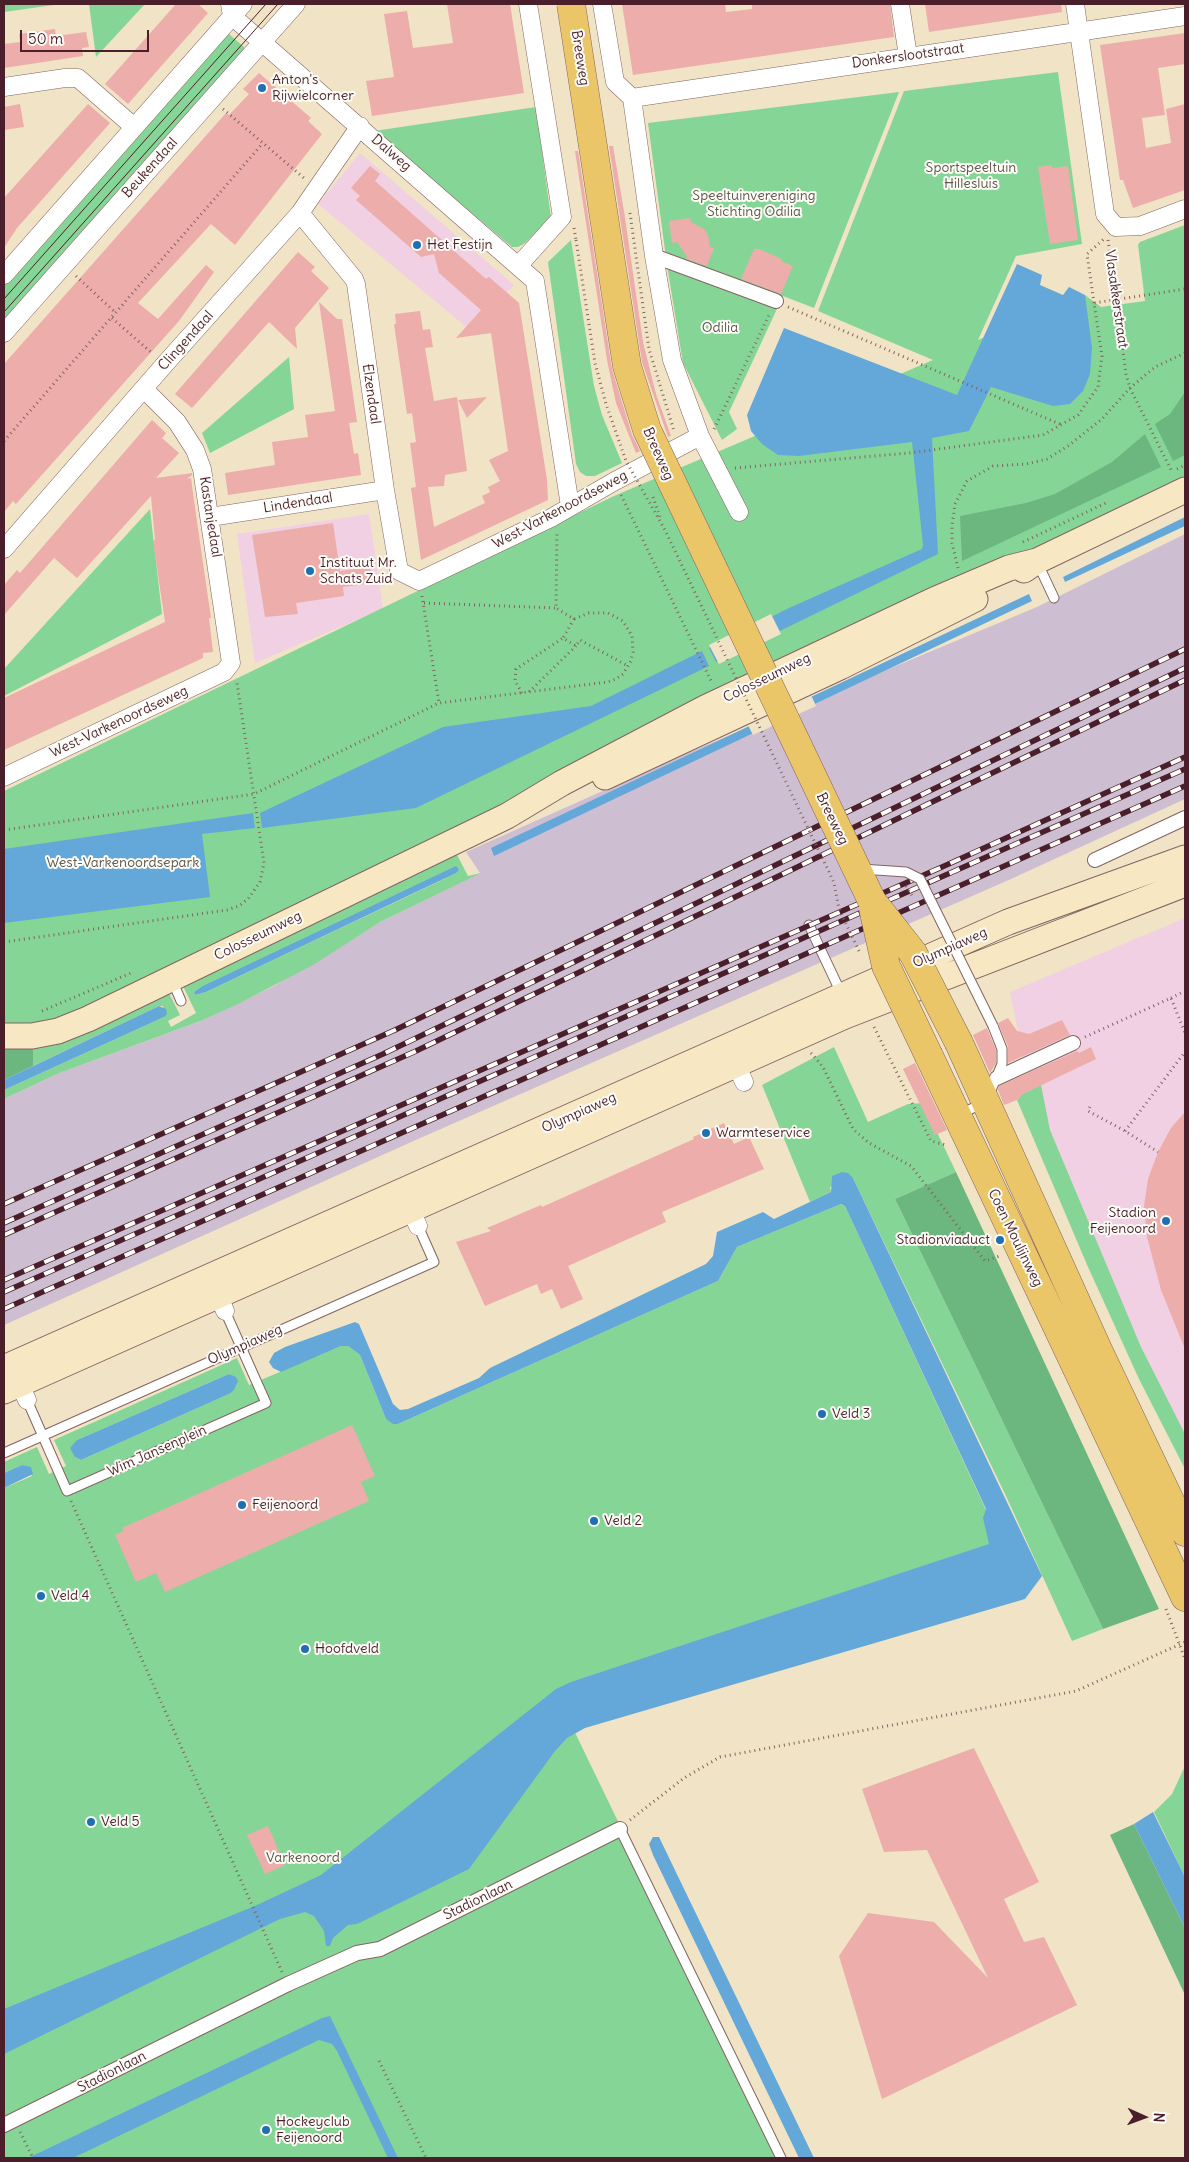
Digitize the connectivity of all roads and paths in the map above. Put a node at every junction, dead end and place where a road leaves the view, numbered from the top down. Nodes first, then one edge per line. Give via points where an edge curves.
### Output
1 (296, 4) edge
2 (528, 4) edge
3 (571, 4) edge
4 (602, 4) edge
5 (900, 4) edge
6 (1075, 4) edge
7 (235, 8) edge
8 (1185, 16) edge
9 (1079, 32) junction
10 (262, 42) junction
11 (908, 56) junction
12 (4, 87) edge
13 (632, 98) junction
14 (212, 99) junction
15 (360, 126) junction
16 (134, 127) junction
17 (263, 143) junction
18 (318, 190) junction
19 (1185, 209) edge
20 (630, 213) dead end
21 (300, 214) junction
22 (1116, 227) junction
23 (654, 256) junction
24 (64, 265) junction
25 (519, 265) junction
26 (5, 272) edge
27 (1185, 289) edge
28 (1115, 300) junction
29 (776, 301) junction
30 (1094, 303) junction
31 (116, 313) junction
32 (112, 318) junction
33 (4, 333) edge
34 (1185, 353) edge
35 (165, 364) junction
36 (1130, 388) junction
37 (144, 389) junction
38 (1062, 425) junction
39 (4, 441) edge
40 (677, 441) dead end
41 (703, 442) junction
42 (717, 469) junction
43 (615, 481) junction
44 (1179, 481) edge
45 (385, 490) junction
46 (570, 506) junction
47 (739, 512) dead end
48 (210, 517) junction
49 (551, 518) junction
50 (665, 530) dead end
51 (7, 539) edge
52 (1037, 561) junction
53 (959, 570) dead end
54 (419, 581) junction
55 (1054, 598) dead end
56 (424, 603) junction
57 (556, 608) junction
58 (574, 619) junction
59 (563, 638) junction
60 (576, 646) junction
61 (231, 664) junction
62 (628, 666) junction
63 (709, 676) dead end
64 (528, 692) junction
65 (522, 693) junction
66 (439, 703) junction
67 (4, 777) edge
68 (254, 794) junction
69 (1185, 818) edge
70 (4, 830) edge
71 (1185, 858) edge
72 (1095, 860) dead end
73 (856, 869) junction
74 (830, 874) dead end
75 (1185, 884) edge
76 (872, 901) junction
77 (1008, 922) junction
78 (810, 925) dead end
79 (4, 942) edge
80 (1019, 949) junction
81 (171, 978) junction
82 (1185, 991) edge
83 (842, 995) junction
84 (1170, 998) junction
85 (181, 1001) dead end
86 (873, 1024) dead end
87 (1185, 1033) edge
88 (4, 1036) edge
89 (1073, 1043) joint
90 (810, 1052) dead end
91 (1185, 1052) edge
92 (736, 1064) junction
93 (992, 1090) junction
94 (1090, 1106) dead end
95 (956, 1116) junction
96 (1124, 1130) junction
97 (952, 1147) dead end
98 (1158, 1152) dead end
99 (410, 1209) junction
100 (1000, 1256) dead end
101 (218, 1294) junction
102 (241, 1347) junction
103 (13, 1381) edge
104 (42, 1435) junction
105 (4, 1452) edge
106 (67, 1491) junction
107 (1185, 1532) edge
108 (1185, 1596) edge
109 (1185, 1642) edge
110 (620, 1829) junction
111 (288, 1984) junction
112 (379, 2061) dead end
113 (4, 2125) edge
114 (25, 2143) dead end
115 (33, 2158) edge
116 (426, 2158) edge
117 (782, 2158) edge

1 - 10 street, Beukendaal
2 - 25 street via 562,217
3 - 73 main road, Breeweg, bridge via 620,326 639,407 685,513
4 - 13 street via 615,82
5 - 11 street
6 - 9 street
7 - 10 street, Dalweg
7 - 16 street
8 - 9 street, Donkerslootstraat
9 - 11 street, Donkerslootstraat
9 - 22 street via 1105,214
10 - 14 street, Beukendaal
10 - 15 street, Dalweg
11 - 13 street, Donkerslootstraat
12 - 16 street via 78,78
13 - 23 street
14 - 17 path
14 - 24 street, Beukendaal
15 - 18 street, Clingendaal
15 - 25 street, Dalweg
16 - 26 street
17 - 18 path
17 - 31 path
18 - 21 street, Clingendaal
19 - 22 street via 1140,226
20 - 40 path, bridge via 649,349
21 - 35 street, Clingendaal
21 - 45 street, Elzendaal via 356,284
22 - 28 path, Vlasakkerstraat via 1108,241
22 - 30 path via 1087,254
23 - 29 street
23 - 41 street via 672,360
24 - 31 path
24 - 33 street, Beukendaal
25 - 46 street via 535,281
27 - 28 path
28 - 30 path
28 - 36 path, Vlasakkerstraat
29 - 38 path
29 - 41 path
30 - 38 path via 1102,356 1098,387 1078,415
31 - 32 path
32 - 35 path
32 - 39 path
34 - 36 path via 1155,367
35 - 37 street, Clingendaal
36 - 44 path, Vlasakkerstraat
36 - 53 path via 1102,419 1047,458 1026,464 993,466 967,481 956,504 952,526 952,543
37 - 48 street, Kastanjedaal via 177,422 195,450 202,469
37 - 51 street, Clingendaal
38 - 42 path via 1043,434 937,450
41 - 42 street
41 - 43 street, West-Varkenoordseweg
42 - 47 street
43 - 46 street, West-Varkenoordseweg
43 - 63 path
44 - 52 main road, Colosseumweg
45 - 48 street, Lindendaal
45 - 54 street, Elzendaal via 400,571
46 - 49 street, West-Varkenoordseweg
48 - 61 street, Kastanjedaal
49 - 54 street, West-Varkenoordseweg
49 - 57 path via 557,531
50 - 74 path, Breeweg, bridge
52 - 55 lane
52 - 81 main road, Colosseumweg via 984,594 840,668 670,748 539,806 507,816
54 - 56 path
56 - 57 path
56 - 66 path
57 - 58 path
58 - 59 path
58 - 62 path via 581,615 608,613 623,621 629,627 634,643
59 - 60 path
59 - 65 path via 516,669 515,681
60 - 62 path via 580,640
60 - 64 path
61 - 67 street, West-Varkenoordseweg via 224,672
61 - 68 path via 237,683
62 - 64 path via 623,674 608,682
64 - 65 path
65 - 66 path
66 - 68 path
68 - 70 path
68 - 79 path via 263,873 254,892 239,906
69 - 72 street
71 - 77 main road, Olympiaweg
73 - 76 main road, Coen Moulijnweg, bridge
73 - 93 lane, bridge via 906,872 920,879 993,1026 1003,1056
75 - 80 main road, Olympiaweg
76 - 93 main road, Coen Moulijnweg, bridge via 913,953 959,1043
76 - 95 main road, Coen Moulijnweg, bridge via 886,966
77 - 80 main road
77 - 83 main road, Olympiaweg
78 - 83 lane
80 - 92 main road, Olympiaweg via 871,1006
81 - 85 lane
81 - 88 main road, Colosseumweg via 58,1031 32,1036
82 - 84 path
83 - 92 main road, Olympiaweg
84 - 87 path
84 - 89 path
86 - 97 path via 931,1141
89 - 93 street
90 - 100 path via 823,1067 853,1129 869,1143 911,1166 985,1260
91 - 96 path
92 - 99 main road, Olympiaweg
93 - 95 lane
93 - 107 main road, Coen Moulijnweg via 1095,1343
94 - 96 path via 1088,1111
95 - 108 main road, Coen Moulijnweg
96 - 98 path
99 - 101 main road, Olympiaweg
99 - 102 lane, Olympiaweg via 434,1262
101 - 102 lane, Wim Jansenplein
101 - 103 main road, Olympiaweg
102 - 104 lane, Olympiaweg
102 - 106 lane, Wim Jansenplein via 266,1403
103 - 104 lane
104 - 105 lane, Olympiaweg
104 - 106 lane
106 - 111 path
109 - 110 path via 1076,1691 720,1757 684,1778
110 - 111 street, Stadionlaan via 380,1949 358,1953
110 - 117 lane
111 - 113 street, Stadionlaan
112 - 116 path
114 - 115 path

